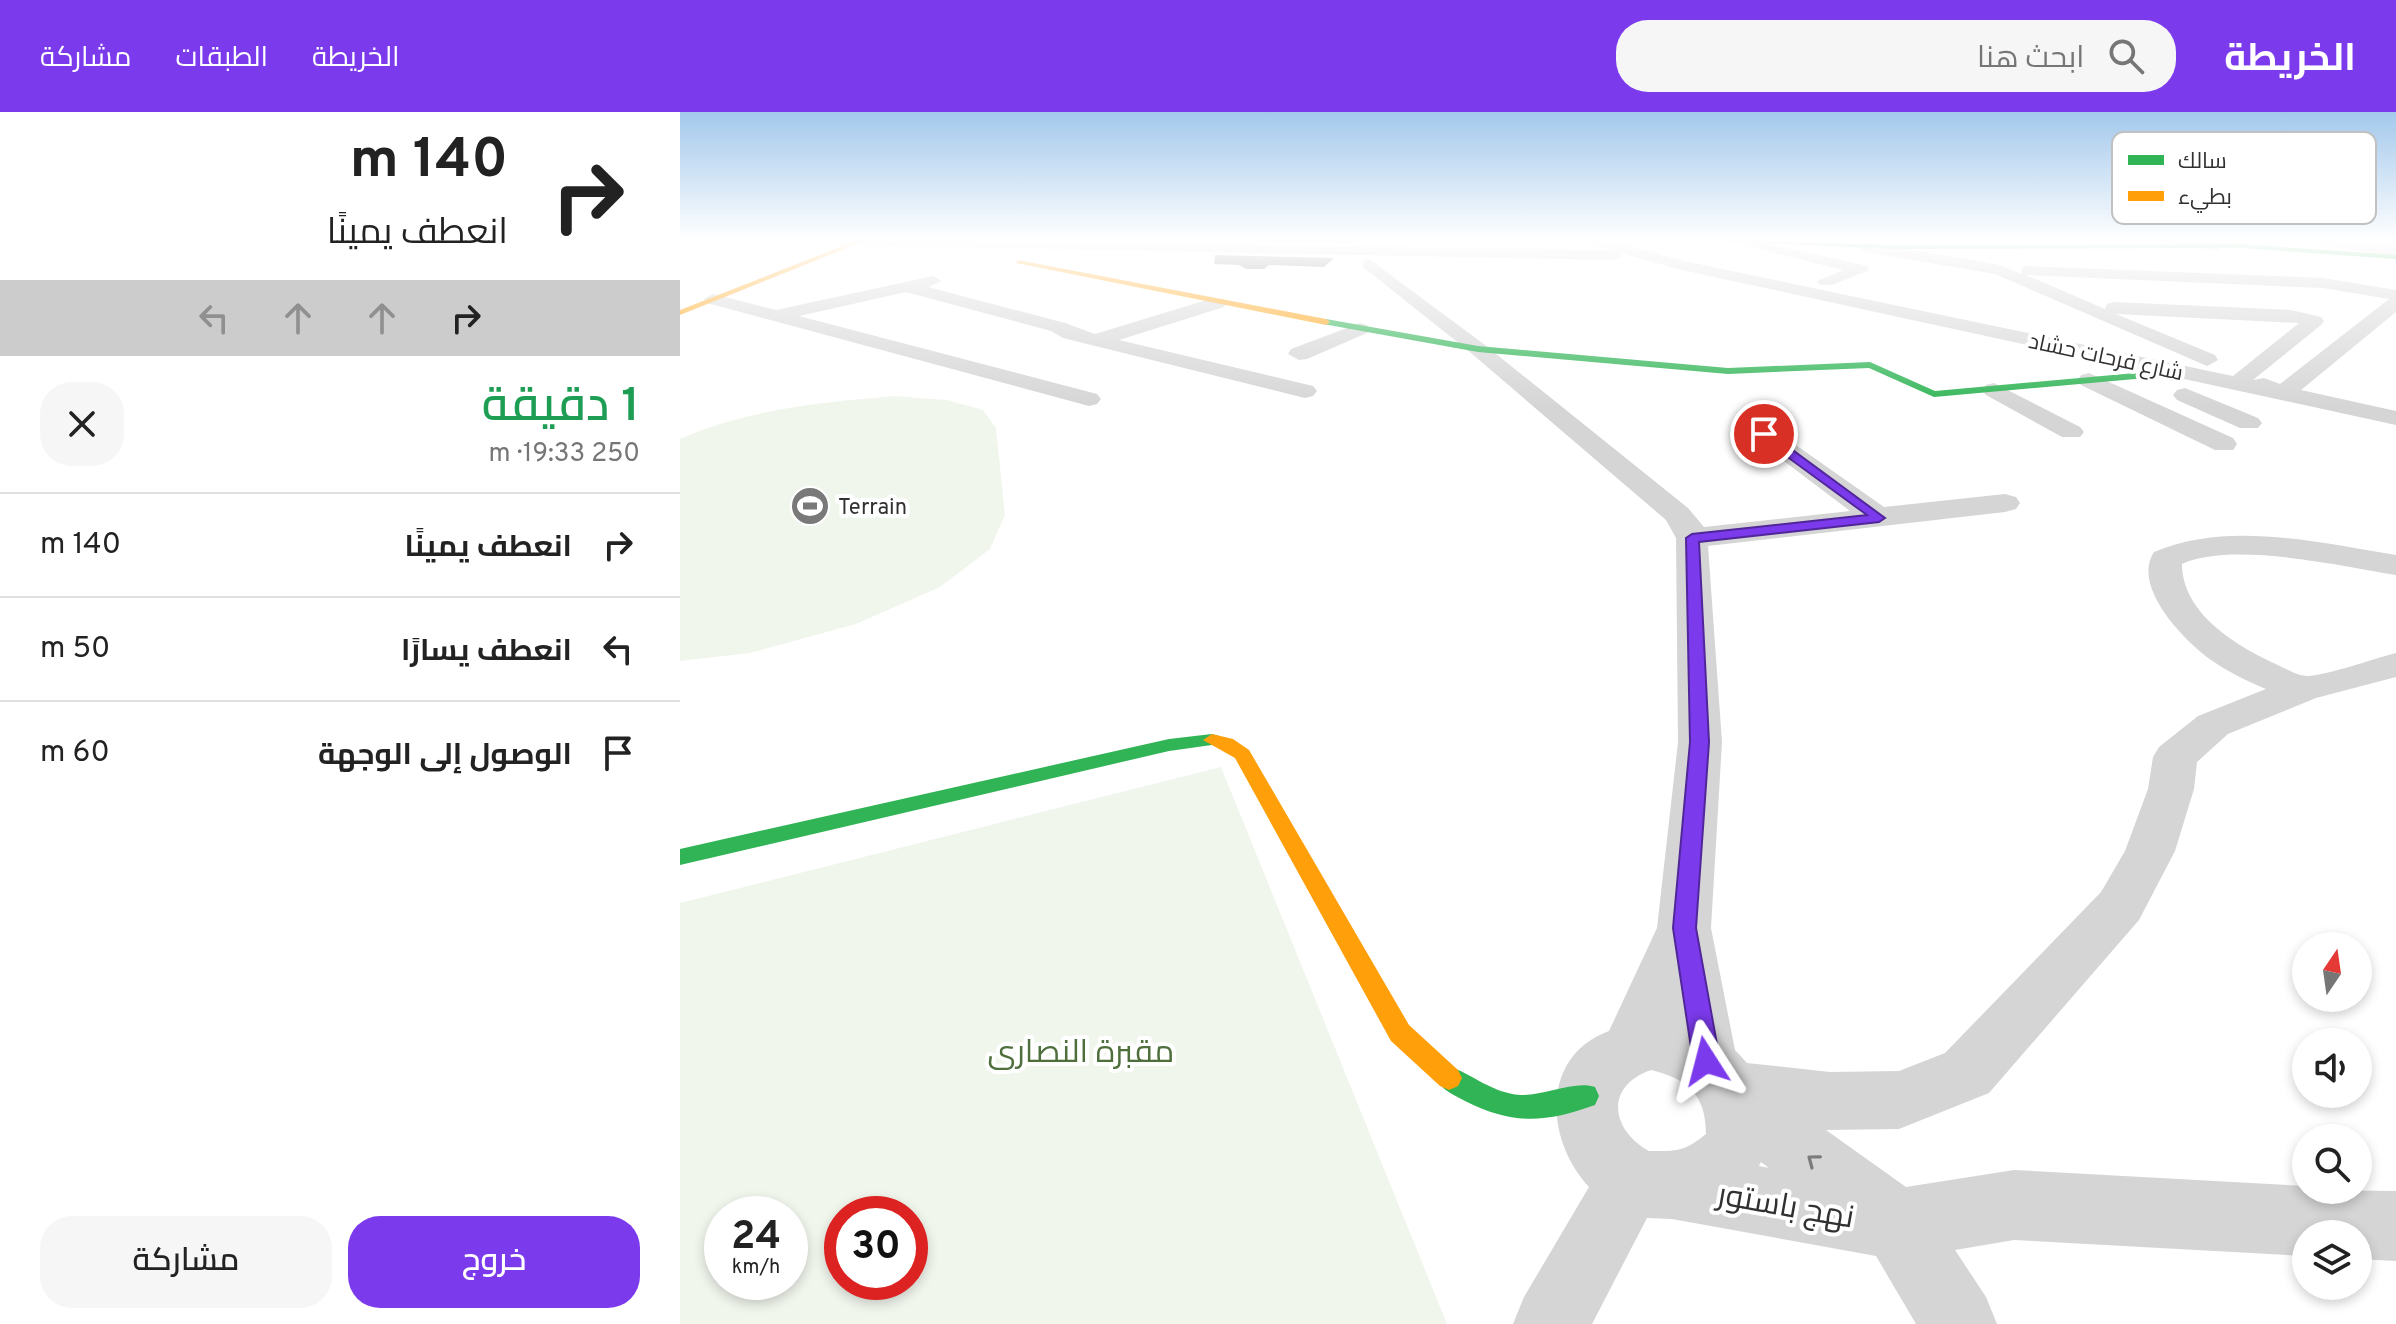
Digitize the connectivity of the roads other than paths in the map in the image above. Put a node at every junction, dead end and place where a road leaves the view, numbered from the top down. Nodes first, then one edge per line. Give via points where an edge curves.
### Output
1 (706, 295) edge
2 (724, 295) edge
3 (870, 295) edge
4 (936, 295) edge
5 (1178, 295) edge
6 (1408, 295) edge
7 (1820, 295) edge
8 (2058, 295) edge
9 (713, 299) junction
10 (1217, 303) junction
11 (2396, 303) edge
12 (680, 304) edge
13 (2088, 307) junction
14 (680, 313) edge
15 (774, 315) junction
16 (1020, 316) junction
17 (1145, 325) junction
18 (1360, 329) junction
19 (1063, 332) junction
20 (943, 336) dead end
21 (1011, 338) dead end
22 (1096, 340) junction
23 (897, 348) junction
24 (1478, 349) junction
25 (1299, 354) dead end
26 (935, 358) junction
27 (2180, 372) junction
28 (2140, 376) junction
29 (2244, 376) junction
30 (2089, 380) junction
31 (1994, 390) junction
32 (1305, 391) dead end
33 (2282, 394) junction
34 (1089, 399) dead end
35 (2396, 418) edge
36 (2249, 423) dead end
37 (2071, 432) dead end
38 (1764, 434) dead end
39 (2224, 444) dead end
40 (2005, 503) dead end
41 (1879, 518) junction
42 (1692, 538) junction
43 (2396, 565) edge
44 (2396, 665) edge
45 (2302, 689) junction
46 (680, 857) edge
47 (1684, 928) junction
48 (1632, 1047) junction
49 (1725, 1086) junction
50 (1585, 1096) junction
51 (1654, 1182) junction
52 (1897, 1224) junction
53 (2396, 1226) edge
54 (1551, 1324) edge
55 (1959, 1324) edge

1 - 12 street
2 - 9 street
3 - 15 street
4 - 16 street
5 - 10 street
6 - 24 street
7 - 27 street, شارع فرحات حشاد
8 - 13 street
9 - 14 street
9 - 15 street
10 - 17 street
10 - 18 street
11 - 33 street
13 - 29 street
13 - 29 street via 2314,321
15 - 23 street
16 - 19 street
16 - 26 street
17 - 19 street
17 - 22 street
18 - 24 street
18 - 25 street
19 - 21 street
19 - 22 street
20 - 23 street
22 - 32 street
23 - 26 street
24 - 31 street via 1728,371 1870,365 1925,392
24 - 42 street via 1677,514
26 - 34 street
27 - 28 street
27 - 33 street, شارع فرحات حشاد
28 - 30 street
28 - 36 street
29 - 33 street
30 - 31 street
30 - 39 street
31 - 37 street
33 - 35 street, شارع فرحات حشاد
38 - 41 street
40 - 41 street
41 - 42 street
42 - 47 street via 1700,742
43 - 45 street via 2209,545 2179,550 2166,559 2173,599 2208,642 2248,667
44 - 45 street
45 - 49 street via 2213,725 2175,757 2171,789 2150,851 2120,906 1967,1073 1899,1100 1830,1101
46 - 50 street via 1169,745 1216,739 1233,743 1400,1033 1445,1076 1497,1105 1542,1109
47 - 48 street
47 - 49 street
48 - 49 street via 1670,1046
48 - 50 street via 1601,1065
49 - 51 street via 1739,1130 1733,1151 1719,1169 1698,1181
52 -> 49 street, نهج باستور
50 - 51 street via 1584,1115 1599,1151
51 - 52 street, نهج باستور
51 - 54 street
52 - 53 street via 2014,1205
52 - 55 street, نهج باستور

